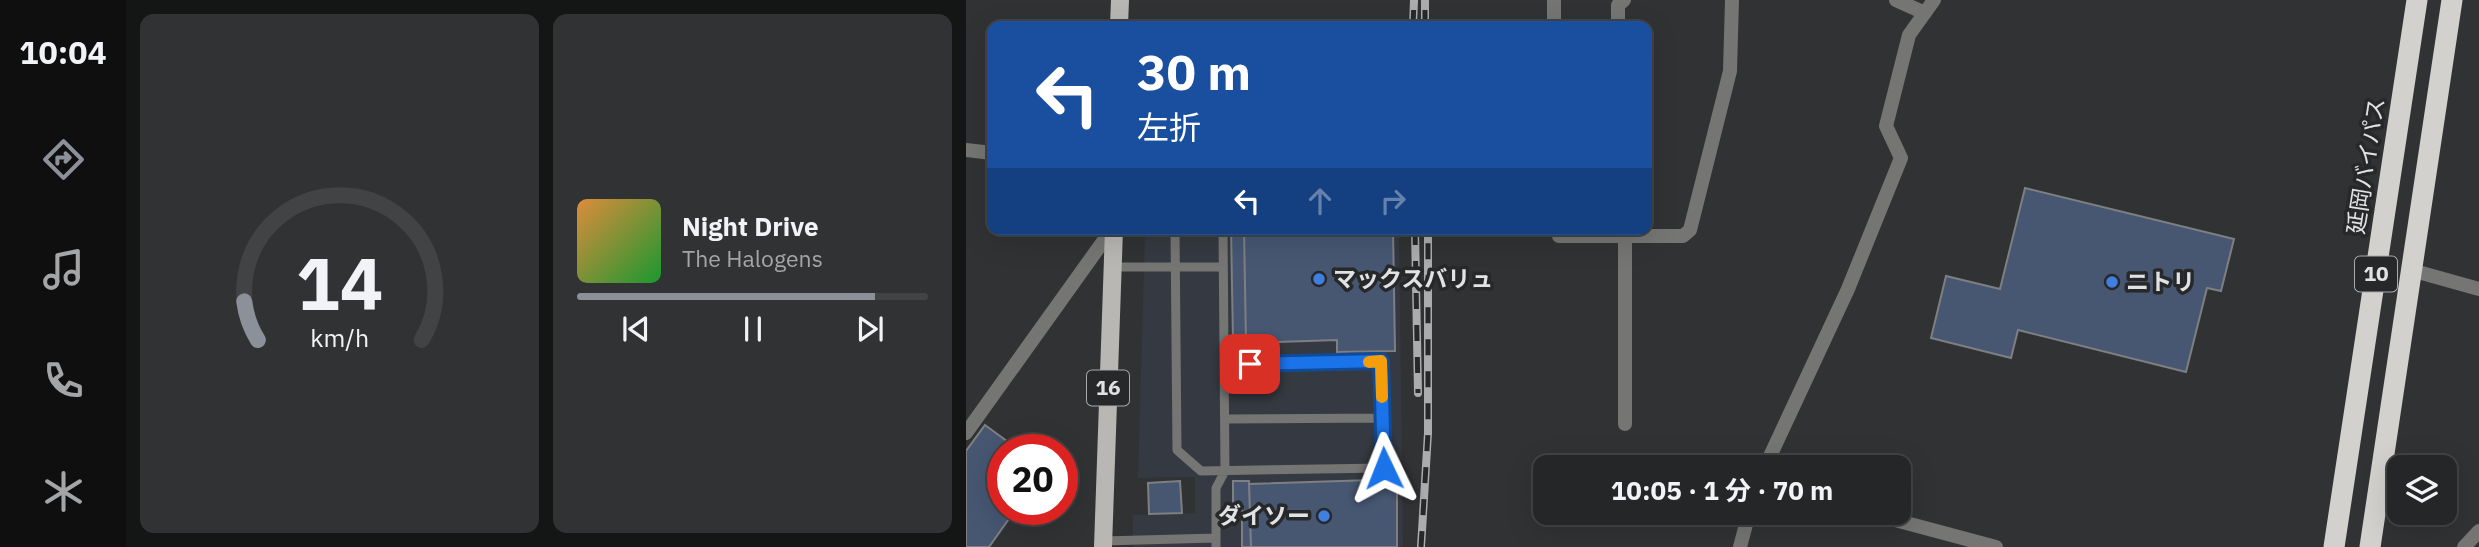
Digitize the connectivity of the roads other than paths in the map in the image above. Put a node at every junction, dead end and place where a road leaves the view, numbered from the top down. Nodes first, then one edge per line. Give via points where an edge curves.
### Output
1 (1120, 0) edge
2 (1554, 0) edge
3 (1624, 0) edge
4 (1732, 0) edge
5 (1896, 0) edge
6 (1934, 0) edge
7 (2417, 0) edge
8 (2452, 0) edge
9 (1925, 13) junction
10 (1119, 21) edge
11 (1554, 21) edge
12 (1618, 21) edge
13 (966, 150) edge
14 (987, 152) edge
15 (1109, 235) edge
16 (1113, 235) edge
17 (1175, 235) edge
18 (1223, 235) edge
19 (1559, 235) edge
20 (1625, 237) junction
21 (1112, 267) junction
22 (1175, 267) junction
23 (1223, 267) junction
24 (2412, 271) junction
25 (2479, 289) edge
26 (1224, 365) junction
27 (1383, 418) junction
28 (1225, 419) junction
29 (1625, 424) dead end
30 (966, 433) edge
31 (1771, 455) edge
32 (1225, 471) junction
33 (1911, 524) edge
34 (1746, 525) edge
35 (2479, 531) edge
36 (1216, 542) edge
37 (1103, 544) edge
38 (1740, 547) edge
39 (1996, 547) edge
40 (2334, 547) edge
41 (2370, 547) edge
42 (2464, 547) edge

1 - 10 main road
2 - 11 street
3 - 12 street via 1618,5
4 - 20 street via 1730,71 1690,230 1684,236
5 - 9 street
6 - 9 street
7 - 40 highway, 延岡バイパス / 10
8 - 24 highway, 10
9 - 31 street via 1909,35 1886,126 1901,158 1848,289
13 - 14 street
15 - 30 street
16 - 21 main road, 16
17 - 22 lane
18 - 23 lane
19 - 20 street
20 - 29 street
21 - 22 lane
21 - 37 main road, 16
22 - 23 lane
22 - 32 lane via 1177,450 1201,471
23 - 26 lane
24 - 25 street
24 - 41 highway, 10
26 - 27 lane via 1381,361
26 - 28 lane
27 - 28 lane
27 - 32 lane via 1384,468
28 - 32 lane
32 - 36 lane via 1216,488
33 - 39 street
34 - 38 street
35 - 42 street
36 - 37 lane

